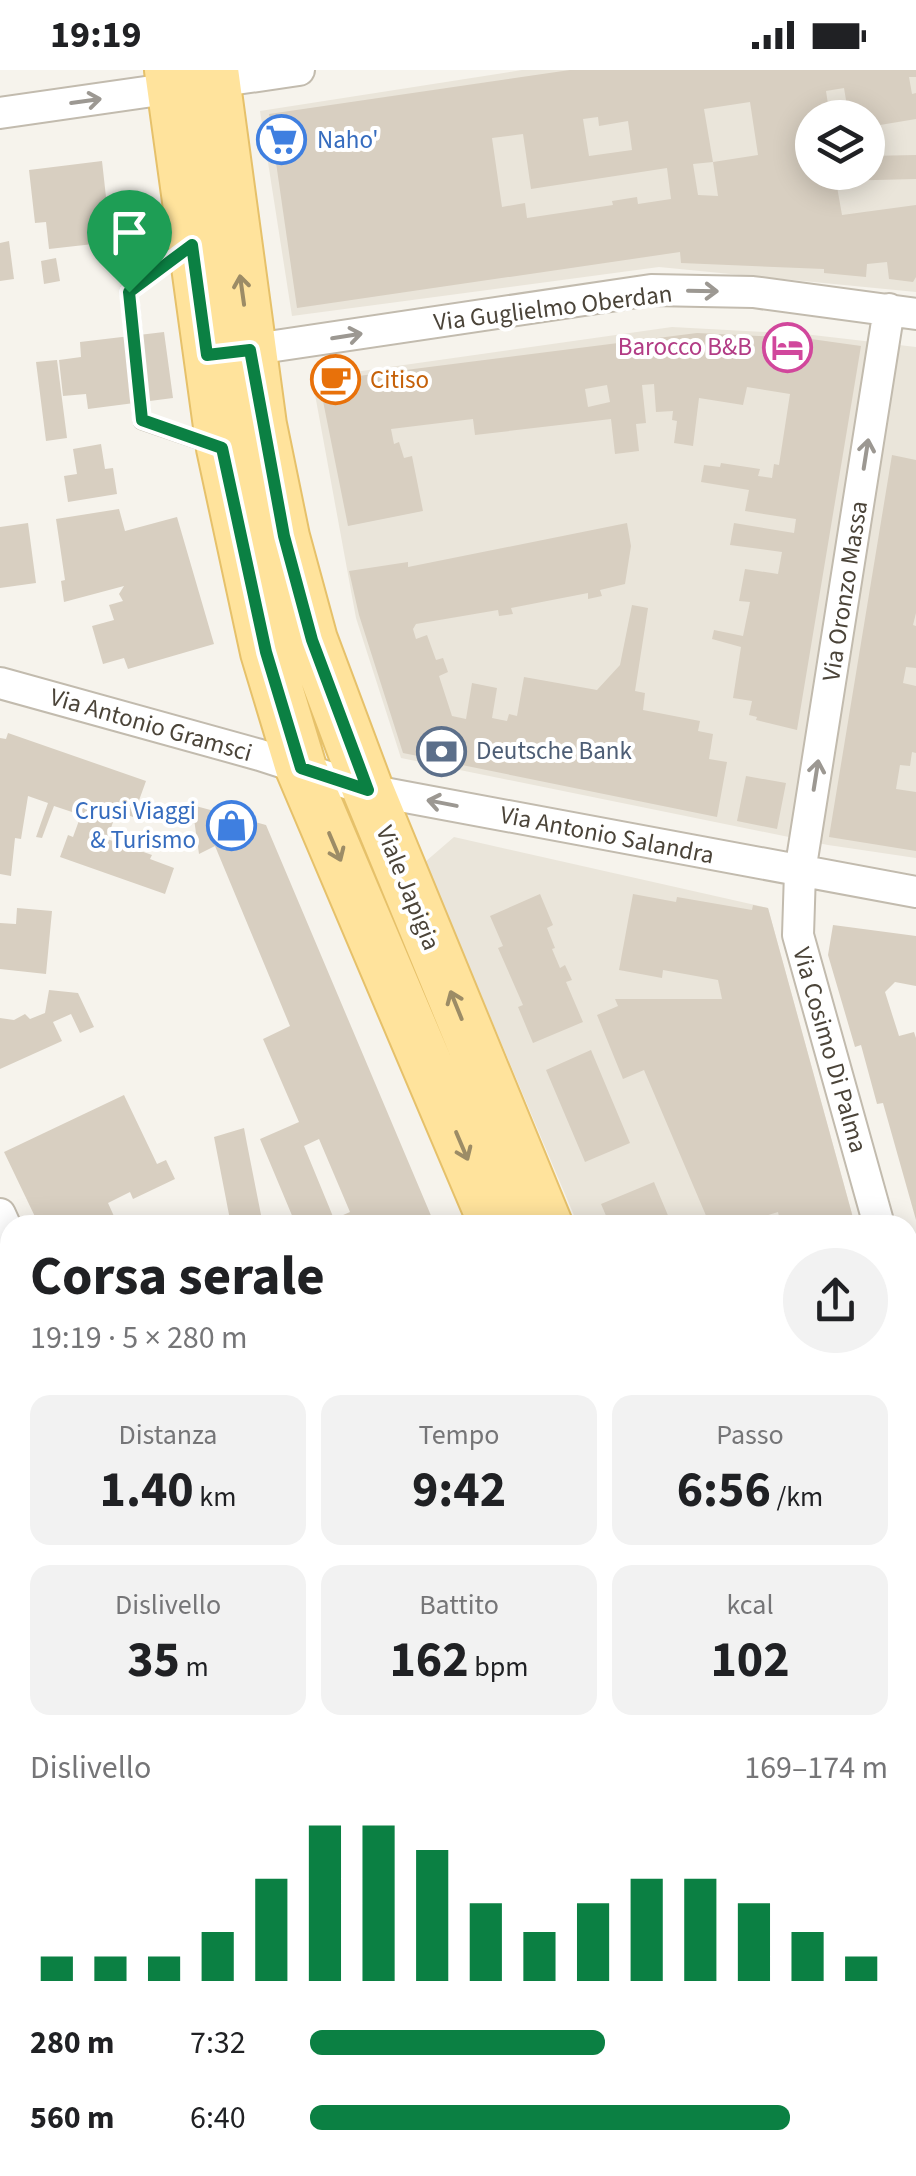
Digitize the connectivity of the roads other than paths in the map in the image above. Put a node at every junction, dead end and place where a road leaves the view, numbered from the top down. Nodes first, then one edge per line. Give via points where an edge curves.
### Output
1 (299, 70) edge
2 (192, 78) edge
3 (0, 113) edge
4 (192, 245) junction
5 (903, 312) edge
6 (228, 353) junction
7 (222, 448) junction
8 (0, 682) edge
9 (301, 768) junction
10 (368, 790) junction
11 (800, 872) junction
12 (916, 892) edge
13 (491, 1215) edge
14 (543, 1215) edge
15 (876, 1215) edge

1 - 2 street
3 -> 2 street
2 - 4 main road, Viale Japigia
6 -> 2 main road, Viale Japigia
4 - 6 main road, Viale Japigia
4 - 7 lane via 129,292 142,420
6 -> 5 street, Via Guglielmo Oberdan via 652,290 753,292
11 -> 5 street, Via Oronzo Massa
6 - 7 main road, Viale Japigia
6 - 10 main road, Viale Japigia via 312,640
7 - 9 main road, Viale Japigia via 266,652
8 - 9 street, Via Antonio Gramsci
9 - 10 street, Via Antonio Salandra
9 -> 13 main road, Viale Japigia
11 -> 10 street, Via Antonio Salandra
14 -> 10 main road, Viale Japigia
11 - 12 street, Via Antonio Salandra
11 - 15 street, Via Cosimo Di Palma via 798,935

